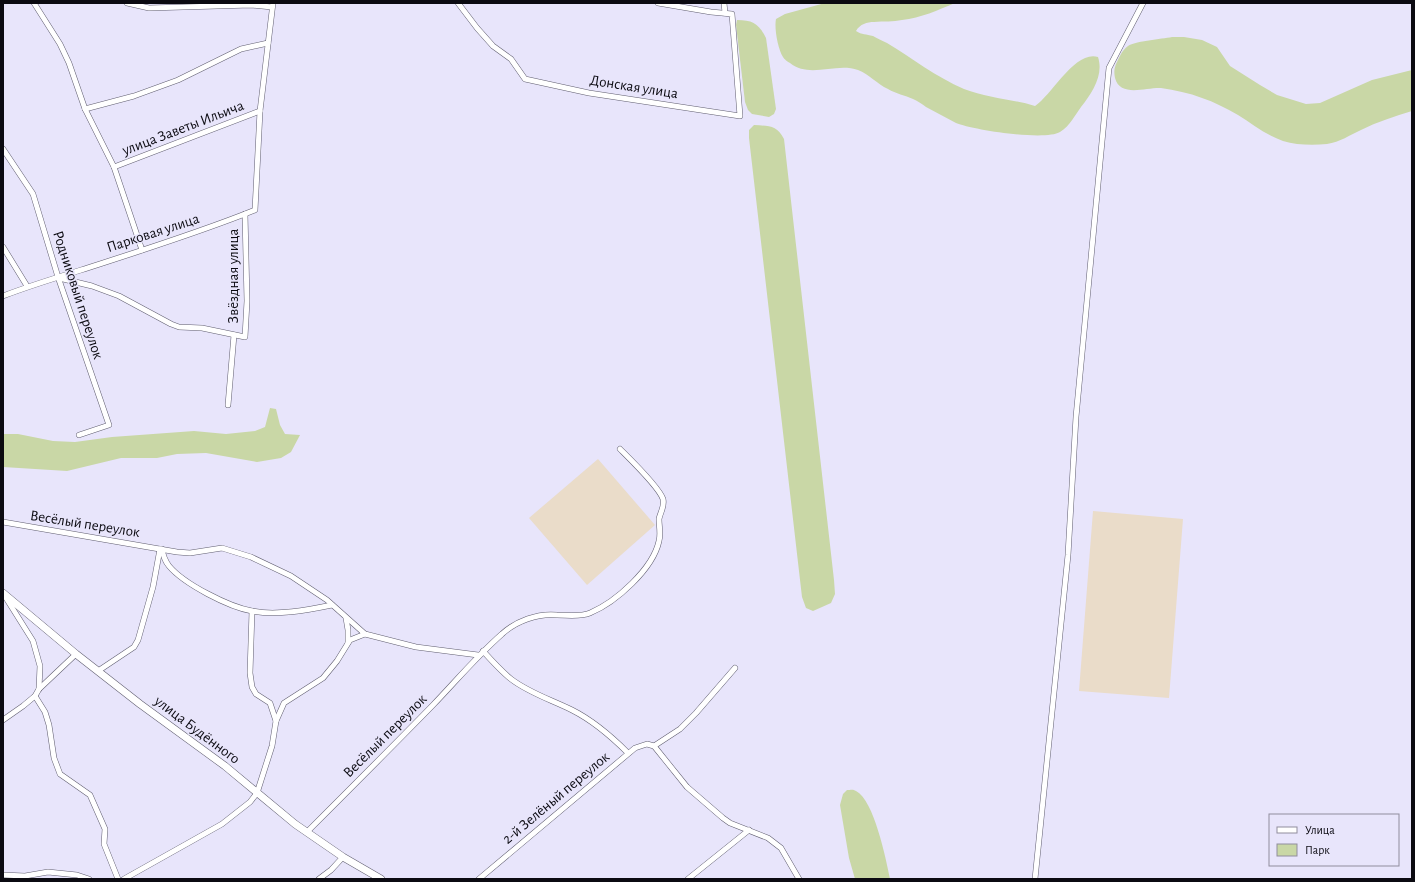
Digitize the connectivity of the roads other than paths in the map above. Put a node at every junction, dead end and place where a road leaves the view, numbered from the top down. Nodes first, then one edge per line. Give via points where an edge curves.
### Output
1 (34, 3) edge
2 (127, 3) edge
3 (458, 3) edge
4 (658, 3) edge
5 (724, 3) edge
6 (1143, 3) edge
7 (272, 5) edge
8 (725, 13) junction
9 (268, 43) junction
10 (85, 109) junction
11 (260, 111) junction
12 (3, 149) edge
13 (114, 167) junction
14 (245, 214) junction
15 (3, 247) edge
16 (142, 250) junction
17 (58, 278) junction
18 (28, 286) junction
19 (3, 296) edge
20 (234, 335) junction
21 (245, 337) joint
22 (228, 405) dead end
23 (79, 435) dead end
24 (620, 449) dead end
25 (3, 522) edge
26 (161, 549) junction
27 (3, 593) edge
28 (332, 605) junction
29 (252, 611) junction
30 (345, 617) junction
31 (365, 634) junction
32 (348, 643) junction
33 (483, 651) junction
34 (76, 654) junction
35 (478, 655) junction
36 (735, 668) dead end
37 (98, 671) junction
38 (39, 688) junction
39 (35, 696) junction
40 (3, 720) edge
41 (276, 721) junction
42 (654, 746) junction
43 (628, 753) junction
44 (257, 792) junction
45 (749, 830) junction
46 (308, 832) junction
47 (343, 857) junction
48 (3, 875) edge
49 (89, 879) edge
50 (118, 879) edge
51 (124, 879) edge
52 (319, 879) edge
53 (381, 879) edge
54 (479, 879) edge
55 (688, 879) edge
56 (799, 879) edge
57 (1035, 879) edge

1 - 10 street, улица Заветы Ильича via 60,44
2 - 7 street via 149,8
3 - 8 street, Донская улица via 493,46 511,59 525,79 589,93 740,116 732,14
4 - 8 street
5 - 8 street
6 - 57 street via 1109,68 1076,417 1068,555
7 - 9 street
9 - 10 street via 241,49 178,80 134,96
9 - 11 street
10 - 13 street, улица Заветы Ильича
11 - 13 street, улица Заветы Ильича
11 - 14 street, Парковая улица via 255,210
12 - 17 street, Родниковый переулок via 33,194
13 - 16 street, улица Заветы Ильича
14 - 16 street, Парковая улица
14 - 21 street, Звёздная улица
15 - 18 street
16 - 17 street, Парковая улица
17 - 18 street, Парковая улица
17 - 20 street, Парковая улица via 119,296 179,327 202,328
17 - 23 street, Родниковый переулок via 109,425
18 - 19 street, Парковая улица
20 - 21 street, Парковая улица
20 - 22 street, Звёздная улица
24 - 33 street, Весёлый переулок via 653,484 664,503 659,520 659,541 648,563 620,594 590,613 577,616 539,616 503,632
25 - 26 street, Весёлый переулок
26 - 28 street, Весёлый переулок via 190,553 222,548 251,557 292,576
26 - 29 street via 168,565 188,582 215,597
26 - 37 street via 138,640 134,647
27 - 34 main road, улица Будённого
27 - 38 street via 33,641 40,666
28 - 29 street via 279,612
28 - 30 street, Весёлый переулок
29 - 41 street via 252,687 256,694 270,703
30 - 31 street, Весёлый переулок
30 - 32 street
31 - 32 street
31 - 35 street, Весёлый переулок via 416,647
32 - 41 street via 323,678 284,703
33 - 35 street, Весёлый переулок
33 - 43 street via 512,680 585,717 614,738
34 - 37 main road, улица Будённого
34 - 38 street
35 - 46 street, Весёлый переулок
36 - 42 street, 2-й Зелёный переулок via 680,729
37 - 44 main road, улица Будённого
38 - 39 street
39 - 40 street
39 - 50 street via 45,712 54,758 60,774 90,795 105,829 104,844
41 - 44 street via 272,746
42 - 43 street, 2-й Зелёный переулок via 641,745
42 - 45 street via 687,786 722,818
43 - 54 street, 2-й Зелёный переулок
44 - 46 main road, улица Будённого
44 - 51 street via 241,810 222,824
45 - 55 street
45 - 56 street via 768,838 781,848
46 - 47 main road, улица Будённого
47 - 52 street
47 - 53 main road, улица Будённого
48 - 49 street via 25,876 48,872

